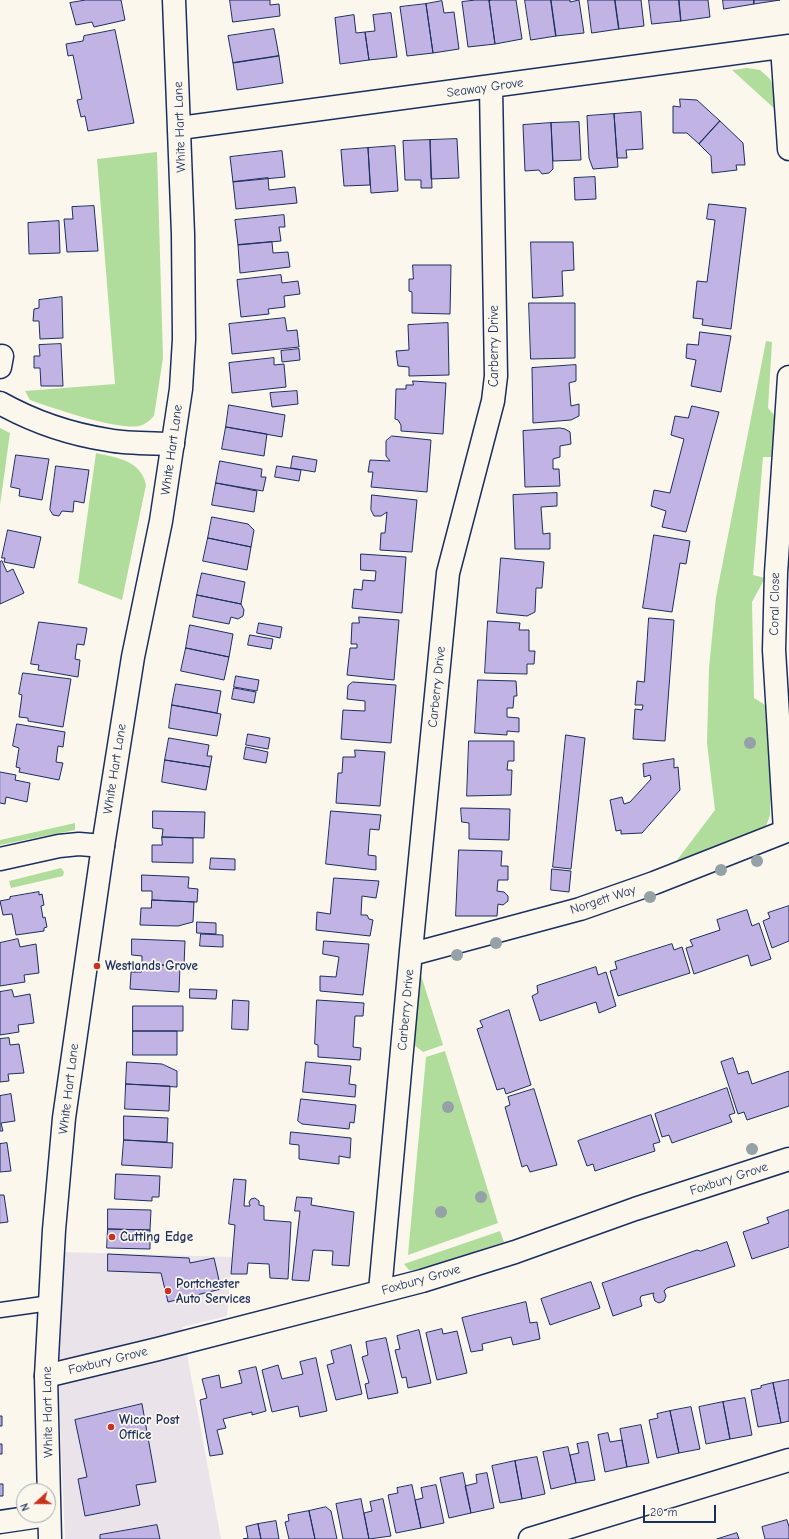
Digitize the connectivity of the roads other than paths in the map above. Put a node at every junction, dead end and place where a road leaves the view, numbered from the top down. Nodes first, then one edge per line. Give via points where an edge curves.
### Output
1 (174, 0) edge
2 (786, 47) edge
3 (491, 87) junction
4 (180, 128) junction
5 (789, 149) edge
6 (789, 377) edge
7 (0, 402) edge
8 (172, 444) junction
9 (787, 831) edge
10 (103, 846) junction
11 (0, 859) edge
12 (411, 951) junction
13 (789, 1159) edge
14 (380, 1291) junction
15 (50, 1303) junction
16 (0, 1310) edge
17 (46, 1376) junction
18 (789, 1460) edge
19 (48, 1483) edge
20 (16, 1520) edge
21 (0, 1522) edge
22 (49, 1523) edge
23 (50, 1539) edge
24 (530, 1539) edge

1 - 4 street, White Hart Lane
2 - 3 street, Seaway Grove
2 - 5 street
3 - 4 street, Seaway Grove
3 - 12 street, Carberry Drive via 496,376 493,401 448,573
4 - 8 street, White Hart Lane via 184,339 181,389
6 - 9 street, Coral Close via 776,573 774,650
7 - 8 street via 35,421 76,434 109,441
8 - 10 street, White Hart Lane via 161,521 133,658
9 - 12 street, Norgett Way via 580,909 416,953
10 - 11 street via 59,846
10 - 15 street, White Hart Lane via 64,1118
12 - 14 street, Carberry Drive
13 - 14 street, Foxbury Grove via 635,1209 515,1252 422,1281
14 - 17 street, Foxbury Grove
15 - 16 lane
15 - 17 street, White Hart Lane
17 - 19 street, White Hart Lane
18 - 24 street
20 - 21 street
22 - 23 street, White Hart Lane

